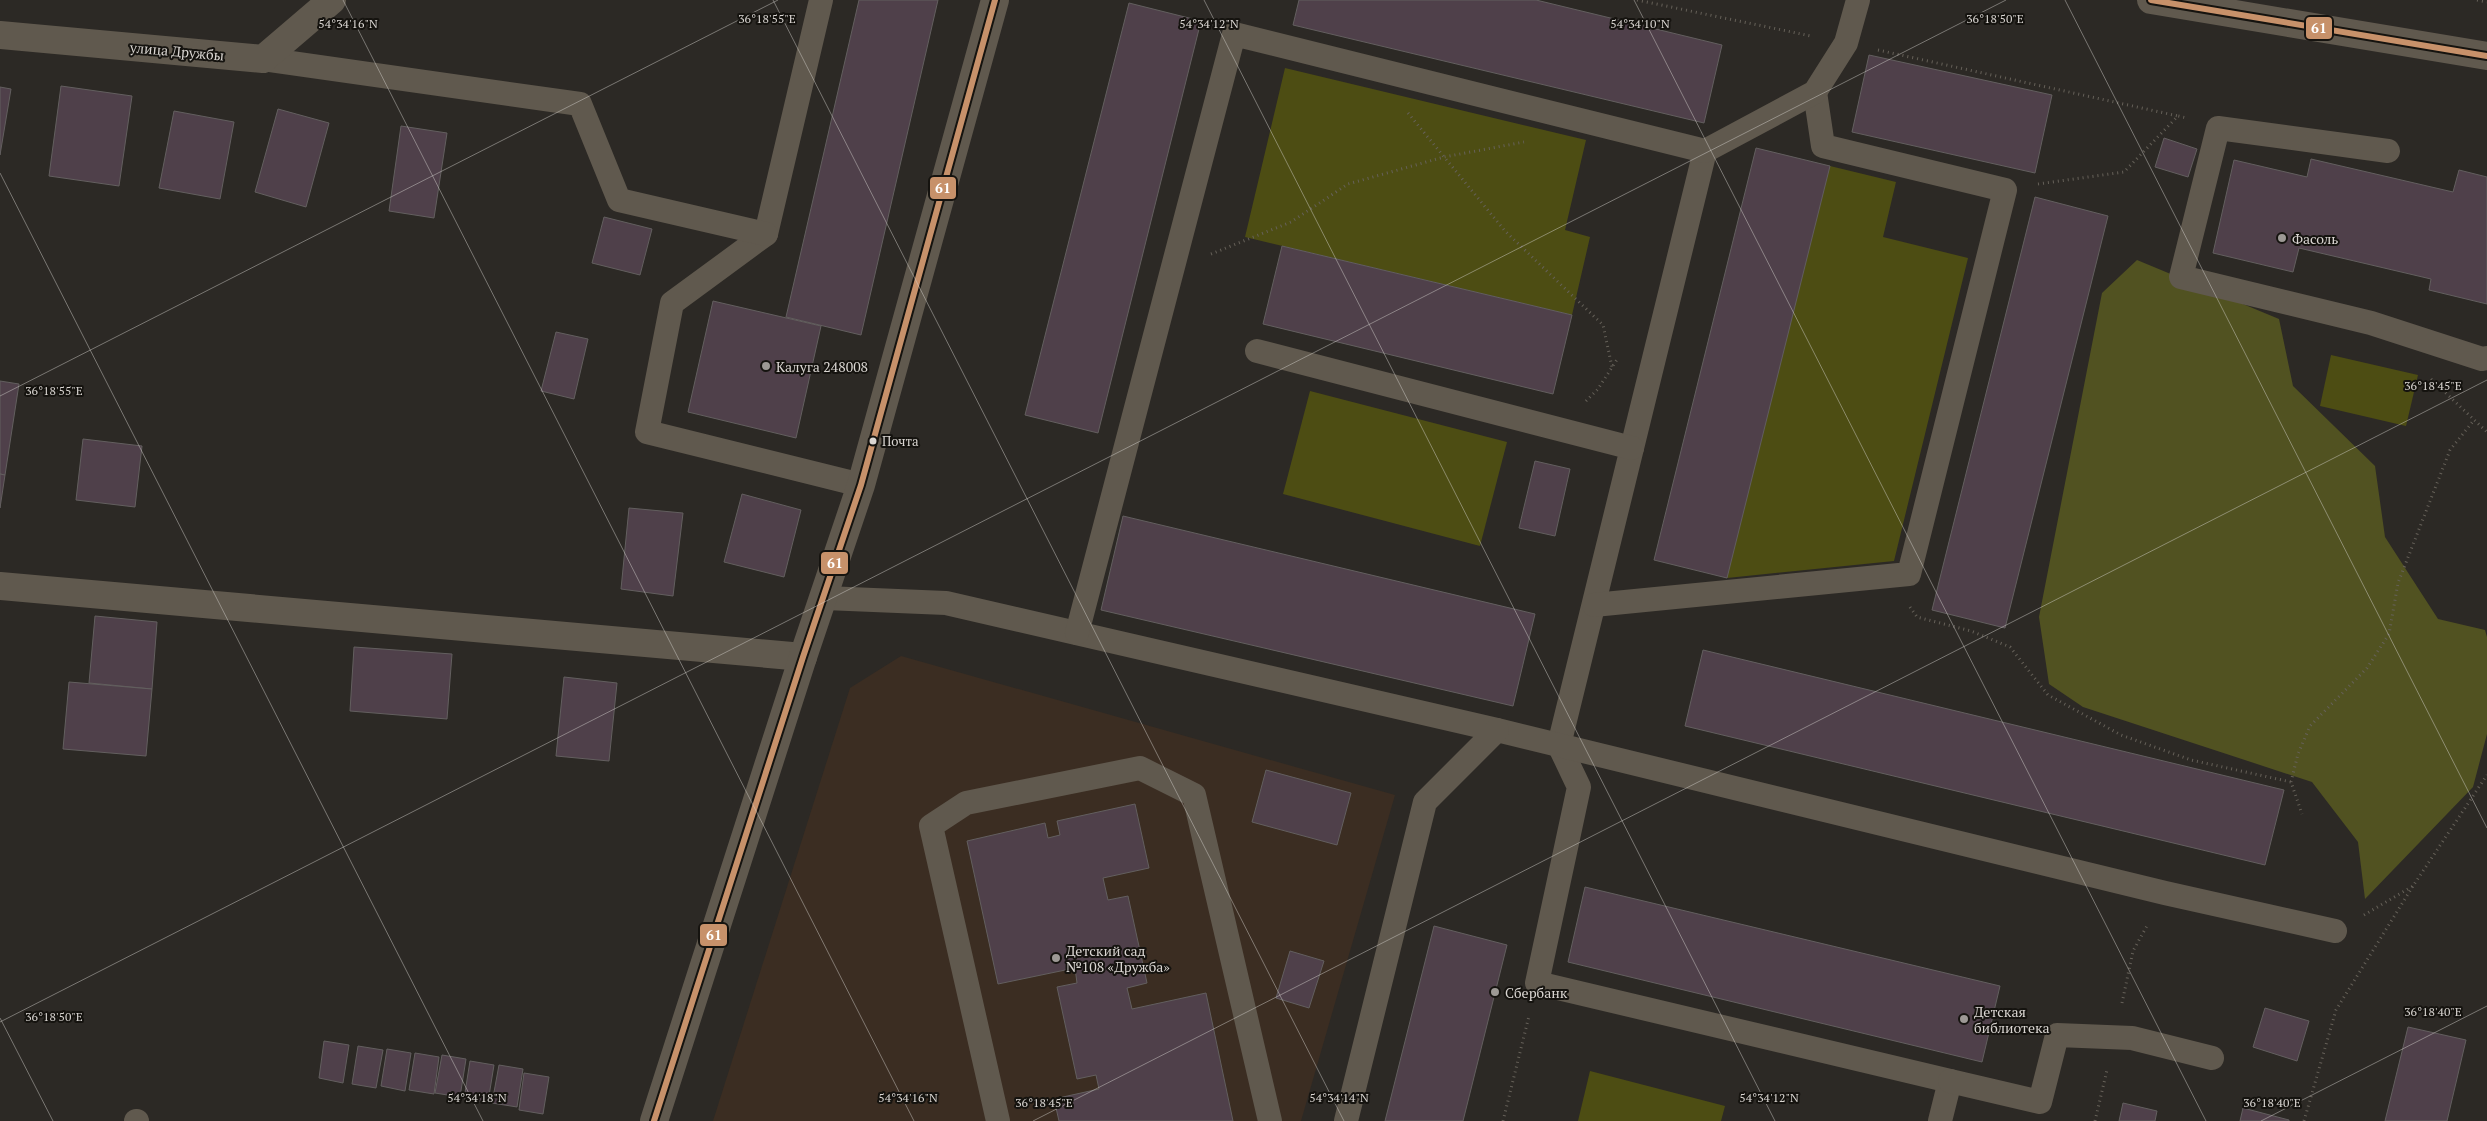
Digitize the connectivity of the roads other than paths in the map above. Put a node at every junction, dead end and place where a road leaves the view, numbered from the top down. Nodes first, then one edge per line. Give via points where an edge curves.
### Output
1 (332, 0) edge
2 (821, 0) edge
3 (995, 0) edge
4 (1858, 0) edge
5 (2151, 0) edge
6 (0, 35) edge
7 (2487, 56) edge
8 (263, 59) junction
9 (1815, 92) junction
10 (1705, 151) junction
11 (2388, 151) dead end
12 (766, 234) junction
13 (1257, 352) dead end
14 (2487, 358) edge
15 (1632, 448) junction
16 (861, 485) junction
17 (0, 586) edge
18 (825, 598) junction
19 (1594, 605) junction
20 (1078, 633) junction
21 (803, 657) junction
22 (1498, 730) junction
23 (1559, 745) junction
24 (2335, 932) road end
25 (2212, 1058) dead end
26 (1950, 1080) junction
27 (654, 1121) edge
28 (998, 1121) edge
29 (1270, 1121) edge
30 (1346, 1121) edge
31 (1940, 1121) edge

1 - 8 street
2 - 12 lane
3 - 16 street
4 - 9 lane via 1846,43
5 - 7 street
6 - 8 street, улица Дружбы
8 - 12 lane via 580,104 619,200
9 - 10 lane
9 - 19 lane via 1823,146 2005,190 1909,574
10 - 15 lane
10 - 20 lane via 1234,34
11 - 14 lane via 2218,128 2181,277 2371,323
12 - 16 lane via 672,303 647,432
13 - 15 lane
15 - 19 lane
16 - 18 street
17 - 21 street
18 - 20 lane via 946,603
18 - 21 street
19 - 23 lane
20 - 22 lane
21 - 27 street
22 - 23 lane
22 - 30 lane via 1425,802
23 - 24 lane
23 - 26 lane via 1579,787 1538,983
25 - 26 lane via 2132,1038 2057,1035 2040,1102
26 - 31 lane
28 - 29 lane via 931,826 966,803 1140,768 1194,795

